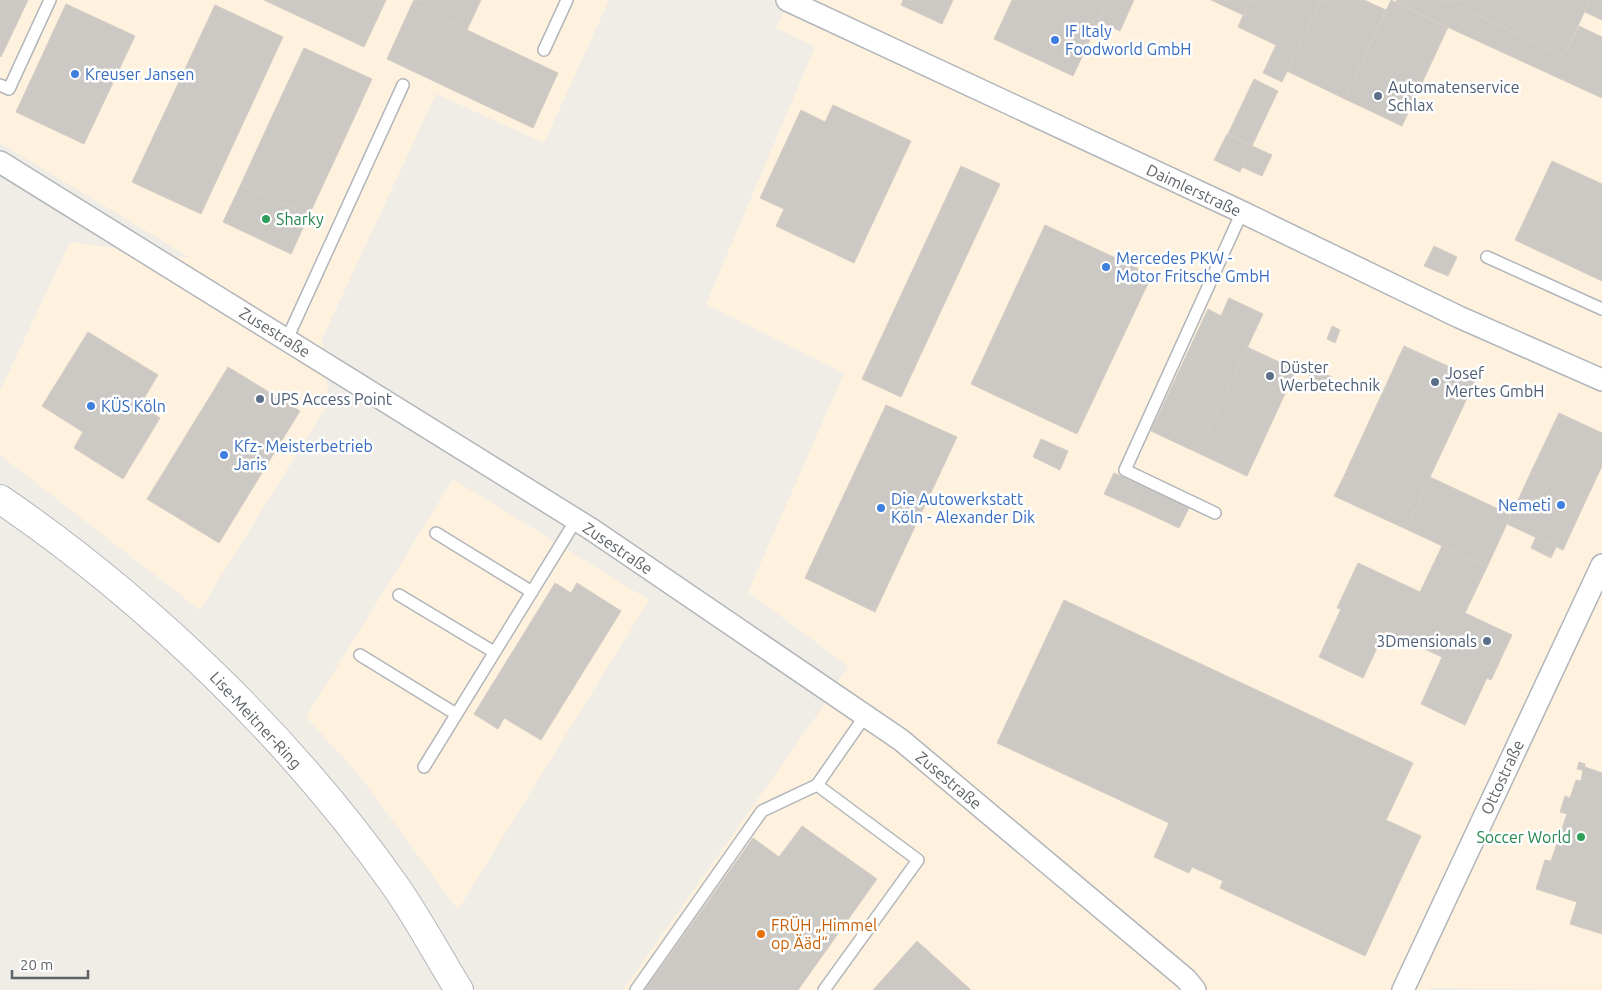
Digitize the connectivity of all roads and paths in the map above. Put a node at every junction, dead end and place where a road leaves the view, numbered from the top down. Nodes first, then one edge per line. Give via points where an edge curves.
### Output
1 (50, 0) edge
2 (568, 0) edge
3 (799, 2) edge
4 (544, 50) dead end
5 (0, 85) edge
6 (403, 85) dead end
7 (0, 162) edge
8 (1242, 212) junction
9 (1488, 257) dead end
10 (1602, 309) edge
11 (287, 339) junction
12 (1602, 380) edge
13 (0, 499) edge
14 (1216, 513) dead end
15 (576, 520) junction
16 (436, 533) dead end
17 (1602, 565) edge
18 (532, 592) junction
19 (399, 595) dead end
20 (494, 652) junction
21 (360, 655) dead end
22 (456, 714) junction
23 (865, 716) junction
24 (424, 767) dead end
25 (816, 785) junction
26 (460, 990) edge
27 (636, 990) edge
28 (824, 990) edge
29 (1195, 990) edge
30 (1403, 990) edge

1 - 5 lane via 9,89
2 - 4 lane
3 - 8 street, Daimlerstraße
6 - 11 lane
7 - 11 street, Zusestraße
8 - 12 street, Daimlerstraße
8 - 14 lane via 1125,470
9 - 10 lane
11 - 15 street, Zusestraße
13 - 26 main road, Lise-Meitner-Ring via 153,617 240,701 318,787 396,887
15 - 18 lane
15 - 23 street, Zusestraße
16 - 18 lane
17 - 30 street, Ottostraße
18 - 20 lane
19 - 20 lane
20 - 22 lane
21 - 22 lane
22 - 24 lane
23 - 25 lane
23 - 29 street, Zusestraße via 907,745 1186,979
25 - 27 lane via 762,811
25 - 28 lane via 918,860

